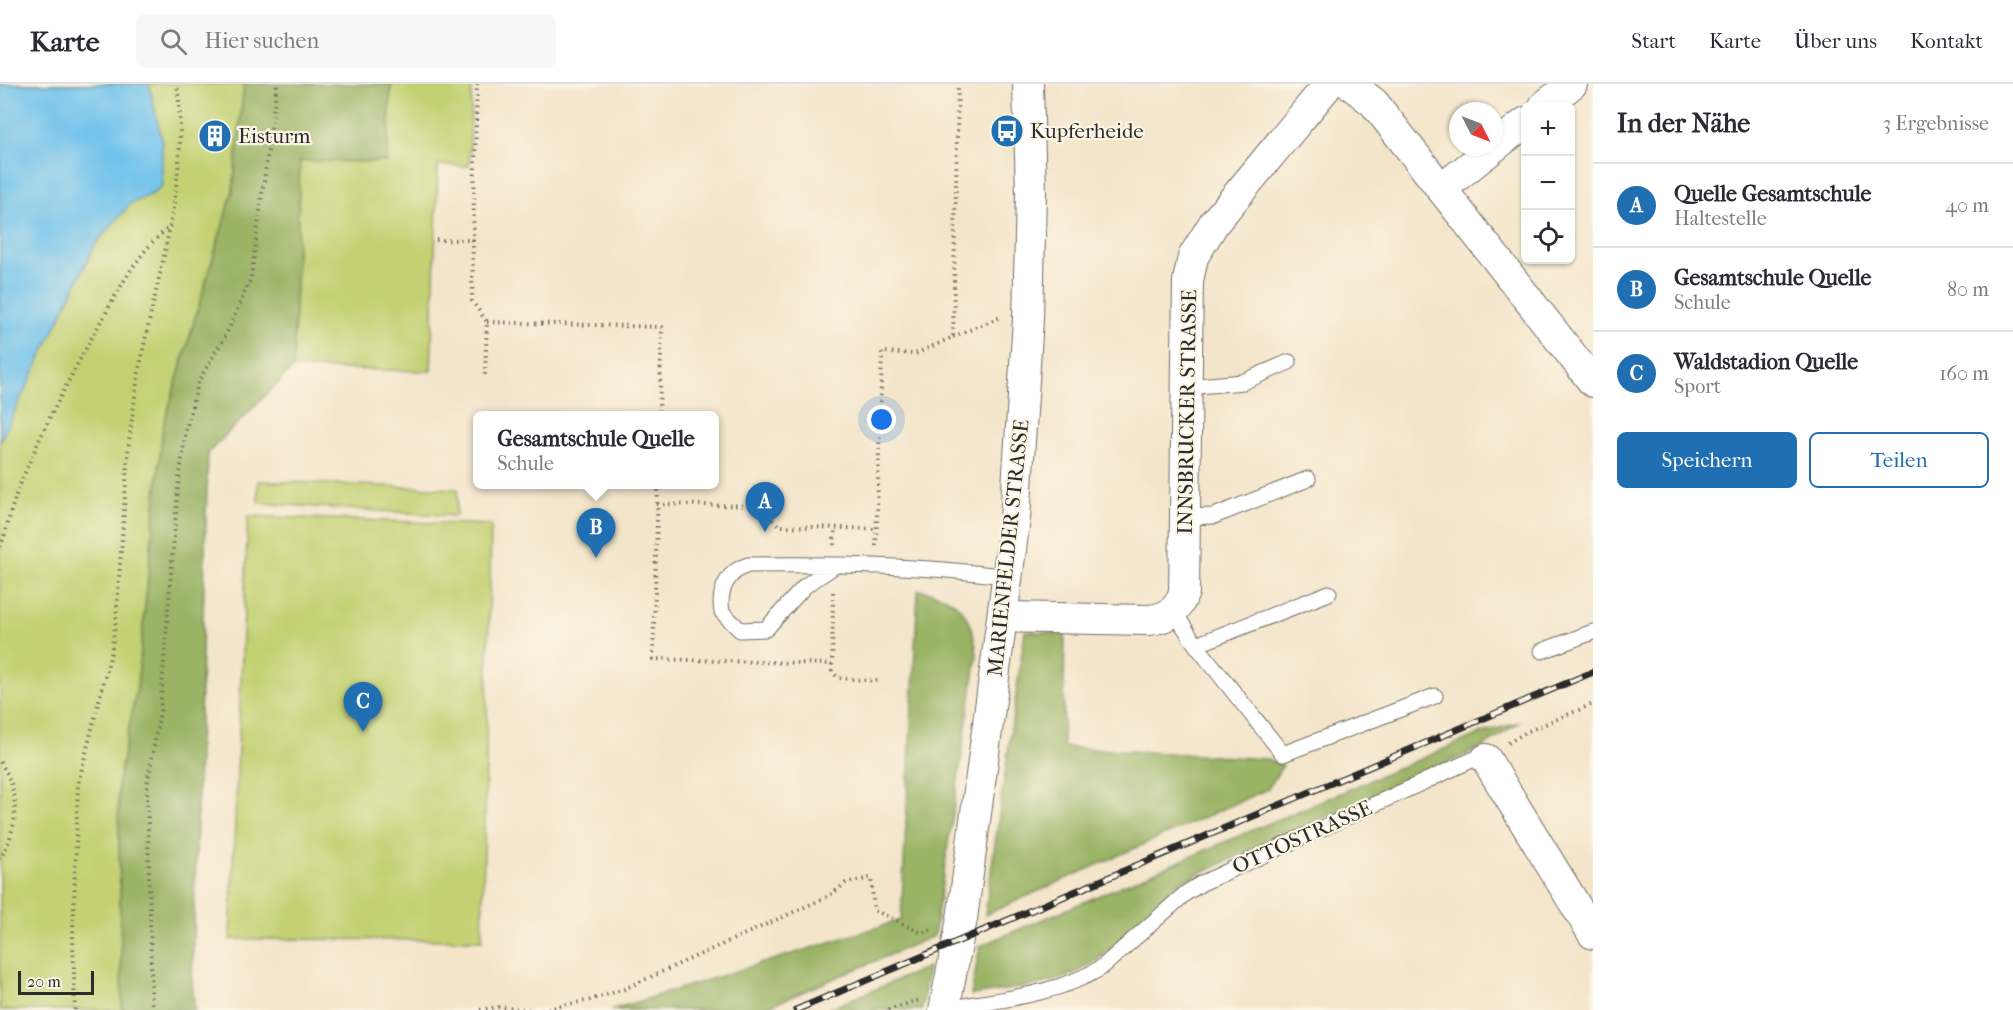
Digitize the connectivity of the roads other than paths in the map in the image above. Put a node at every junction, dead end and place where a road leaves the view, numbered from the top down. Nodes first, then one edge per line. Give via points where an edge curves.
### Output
1 (1028, 84) edge
2 (1329, 84) edge
3 (1350, 84) edge
4 (1572, 84) edge
5 (1549, 102) edge
6 (1521, 126) edge
7 (1441, 189) junction
8 (1289, 362) dead end
9 (1593, 382) edge
10 (1187, 387) junction
11 (1308, 479) dead end
12 (1185, 517) junction
13 (833, 567) junction
14 (1008, 577) junction
15 (1329, 593) dead end
16 (1174, 612) junction
17 (1003, 617) junction
18 (1593, 632) edge
19 (1196, 645) junction
20 (1542, 651) dead end
21 (1435, 696) dead end
22 (1486, 759) joint
23 (1593, 934) edge
24 (944, 1010) edge

1 - 14 street, MARIENFELDER STRASSE via 1028,319 1022,441
2 - 10 street, INNSBRUCKER STRASSE via 1214,223 1193,257 1188,281
3 - 7 street via 1374,103
4 - 5 street
6 - 7 street
7 - 9 street
8 - 10 lane via 1243,382
10 - 12 street, INNSBRUCKER STRASSE
11 - 12 lane via 1214,516
12 - 16 street, INNSBRUCKER STRASSE via 1184,592
13 - 13 lane via 738,568 721,593 722,612 740,630 766,629 805,586
13 - 14 lane via 952,570
14 - 17 street, MARIENFELDER STRASSE
15 - 19 lane
16 - 17 street via 1149,621
16 - 19 lane
17 - 24 street, MARIENFELDER STRASSE via 962,919
18 - 20 lane
19 - 21 lane via 1282,754
22 - 23 street
22 - 24 lane, OTTOSTRASSE via 1474,759 1202,882 1086,977 1044,992

